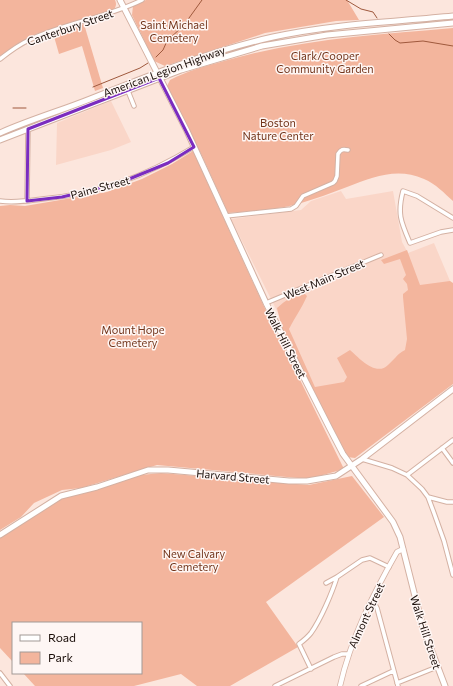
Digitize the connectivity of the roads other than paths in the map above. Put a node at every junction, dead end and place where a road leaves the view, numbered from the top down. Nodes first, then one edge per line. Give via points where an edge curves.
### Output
1 (120, 0) edge
2 (142, 0) edge
3 (124, 9) junction
4 (453, 16) edge
5 (453, 23) edge
6 (0, 59) edge
7 (156, 72) junction
8 (159, 78) junction
9 (128, 90) junction
10 (134, 106) dead end
11 (28, 128) junction
12 (0, 133) edge
13 (0, 140) edge
14 (194, 147) junction
15 (348, 150) dead end
16 (0, 201) edge
17 (28, 201) junction
18 (226, 216) junction
19 (453, 218) edge
20 (453, 230) edge
21 (381, 255) dead end
22 (266, 303) junction
23 (453, 389) edge
24 (453, 440) edge
25 (442, 448) junction
26 (362, 459) junction
27 (453, 463) edge
28 (352, 465) junction
29 (407, 475) junction
30 (428, 497) junction
31 (453, 502) edge
32 (0, 535) edge
33 (402, 549) junction
34 (389, 566) junction
35 (453, 575) edge
36 (337, 577) junction
37 (326, 583) dead end
38 (372, 599) junction
39 (348, 654) junction
40 (437, 667) junction
41 (311, 669) junction
42 (393, 671) junction
43 (0, 673) edge
44 (398, 685) edge
45 (10, 686) edge
46 (275, 686) edge
47 (340, 686) edge
48 (361, 686) edge
49 (444, 686) edge

1 - 3 main road, Walk Hill Street
2 - 3 street, Canterbury Street
3 - 6 street, Canterbury Street via 37,37
3 - 7 main road, Walk Hill Street
4 - 7 main road, American Legion Highway via 338,27 273,37 231,47
5 - 8 main road, American Legion Highway via 280,42 231,54
7 - 8 main road, Walk Hill Street
7 - 12 main road, American Legion Highway
8 - 9 main road, American Legion Highway
8 - 14 main road, Walk Hill Street
9 - 10 street
9 - 11 main road, American Legion Highway
11 - 13 main road, American Legion Highway
11 - 17 street
14 - 17 street, Paine Street via 168,163 117,184 89,192
14 - 18 main road, Walk Hill Street
15 - 18 street via 340,150 338,154 333,182 303,196 291,209
16 - 17 street, Paine Street
18 - 22 main road, Walk Hill Street
19 - 20 street via 417,196 403,191 399,205 400,217 410,243
21 - 22 street, West Main Street
22 - 28 main road, Walk Hill Street via 329,428
23 - 26 main road, Harvard Street
24 - 25 street
25 - 27 street
25 - 29 street
26 - 28 main road, Harvard Street
26 - 29 street
28 - 32 main road, Harvard Street via 336,476 307,481 148,470 61,496
28 - 33 main road, Walk Hill Street via 393,522 400,536
29 - 30 street
30 - 31 street
30 - 35 street
33 - 34 street, Almont Street via 397,552
33 - 40 main road, Walk Hill Street via 420,618
34 - 36 street via 370,558 362,560
34 - 38 street, Almont Street
36 - 37 street
36 - 41 street via 315,626 299,644
38 - 39 street, Almont Street
38 - 42 street via 377,608
39 - 41 street via 334,657
39 - 47 street, Almont Street
40 - 44 street
40 - 49 main road, Walk Hill Street
41 - 46 street
42 - 44 street
42 - 48 street
43 - 45 street

